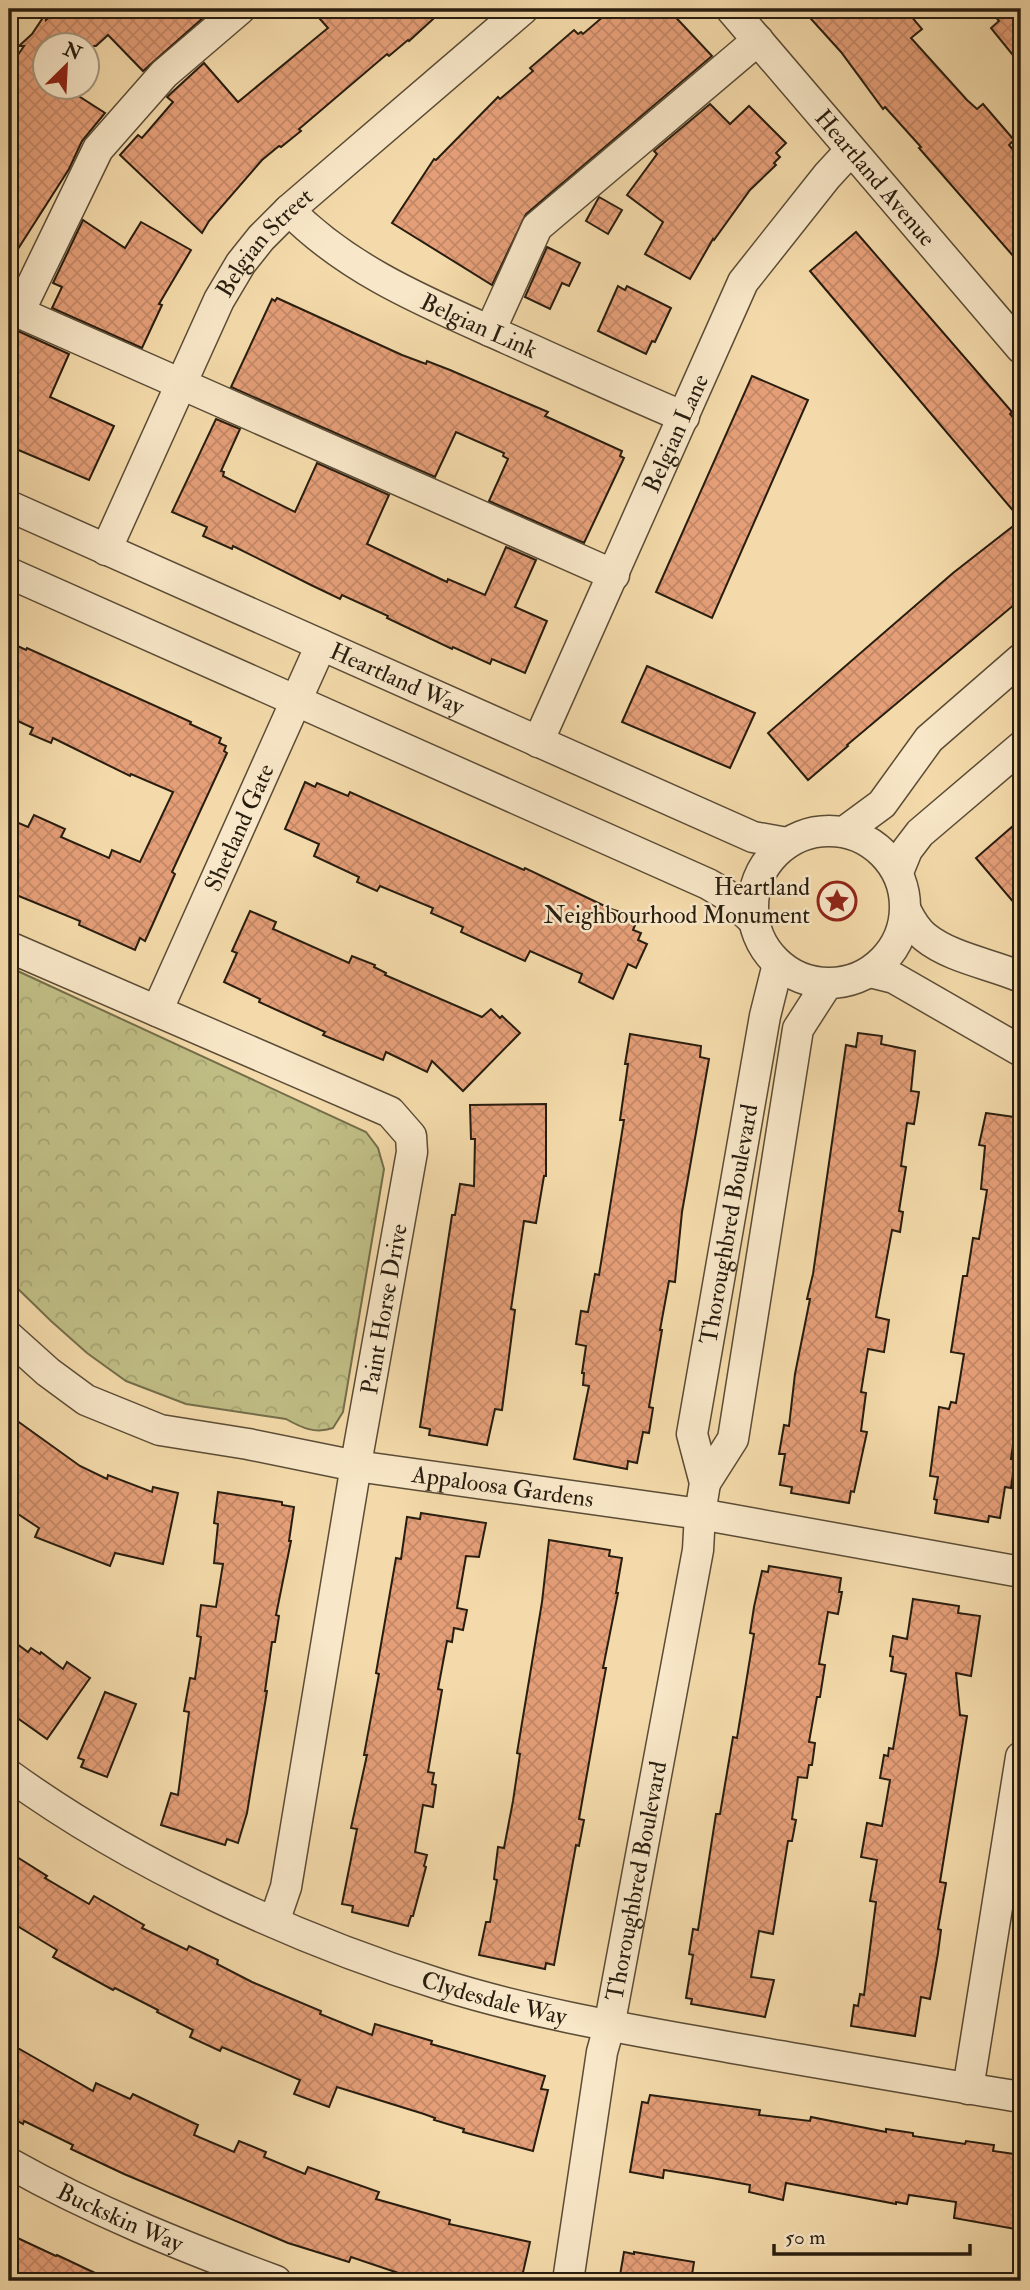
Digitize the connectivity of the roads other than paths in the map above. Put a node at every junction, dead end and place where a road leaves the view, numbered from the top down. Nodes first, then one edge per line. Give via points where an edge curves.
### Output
1 (240, 9) edge
2 (523, 9) edge
3 (731, 9) edge
4 (758, 40) junction
5 (851, 150) junction
6 (289, 210) junction
7 (14, 310) edge
8 (490, 331) junction
9 (1021, 348) edge
10 (180, 384) junction
11 (684, 416) junction
12 (9, 506) edge
13 (106, 550) junction
14 (9, 573) edge
15 (614, 575) junction
16 (321, 645) junction
17 (1021, 659) edge
18 (296, 701) junction
19 (538, 742) junction
20 (1021, 747) edge
21 (844, 832) junction
22 (787, 843) junction
23 (898, 872) junction
24 (906, 911) junction
25 (754, 921) junction
26 (9, 947) edge
27 (778, 964) junction
28 (870, 972) junction
29 (1021, 977) edge
30 (827, 984) junction
31 (157, 1011) junction
32 (1021, 1051) edge
33 (9, 1337) edge
34 (356, 1466) junction
35 (705, 1483) junction
36 (700, 1514) junction
37 (1021, 1572) edge
38 (1021, 1757) edge
39 (9, 1775) edge
40 (274, 1922) junction
41 (608, 2027) junction
42 (968, 2089) junction
43 (1021, 2097) edge
44 (9, 2163) edge
45 (275, 2281) edge
46 (568, 2281) edge

1 - 7 street via 164,74 98,149
2 - 6 street, Belgian Street
3 - 4 street, Heartland Avenue
4 - 5 street, Heartland Avenue
4 - 8 street via 537,227
5 - 9 street, Heartland Avenue
5 - 11 street, Belgian Lane via 743,282
6 - 8 street, Belgian Link via 313,234 384,281
6 - 10 street, Belgian Street via 241,262
7 - 10 street
8 - 11 street, Belgian Link
10 - 13 street, Belgian Street
10 - 15 street
11 - 15 street, Belgian Lane
12 - 13 street, Heartland Way
13 - 16 street, Heartland Way
14 - 18 street
15 - 19 street, Belgian Lane
16 - 18 street, Shetland Gate
16 - 19 street, Heartland Way
17 - 21 street via 929,739 882,804
18 - 25 street via 708,884
18 - 31 street, Shetland Gate
19 - 22 street, Heartland Way via 753,837
20 - 23 street via 920,833
21 - 22 street via 805,834
21 - 23 street via 884,853
22 - 25 street via 770,858 759,877
23 - 24 street
24 - 28 street via 895,946
24 - 29 street via 926,938
25 - 27 street via 762,944
26 - 31 street, Paint Horse Drive
27 - 30 street via 801,978
27 - 35 street, Thoroughbred Boulevard via 762,1030 692,1434
28 - 30 street
28 - 32 street via 894,978
30 - 35 street, Thoroughbred Boulevard via 798,1029 733,1439
31 - 34 street, Paint Horse Drive via 390,1112 411,1136 412,1153
33 - 34 street, Appaloosa Gardens via 86,1400 125,1417 172,1432
34 - 36 street, Appaloosa Gardens
34 - 40 street, Paint Horse Drive via 286,1887
35 - 36 street, Thoroughbred Boulevard
36 - 37 street, Appaloosa Gardens
36 - 41 street, Thoroughbred Boulevard via 698,1550
38 - 42 street
39 - 40 street, Clydesdale Way via 149,1860
40 - 41 street, Clydesdale Way via 440,1984
41 - 42 street, Clydesdale Way
41 - 46 street, Thoroughbred Boulevard
42 - 43 street, Clydesdale Way
44 - 45 street, Buckskin Way via 187,2248

